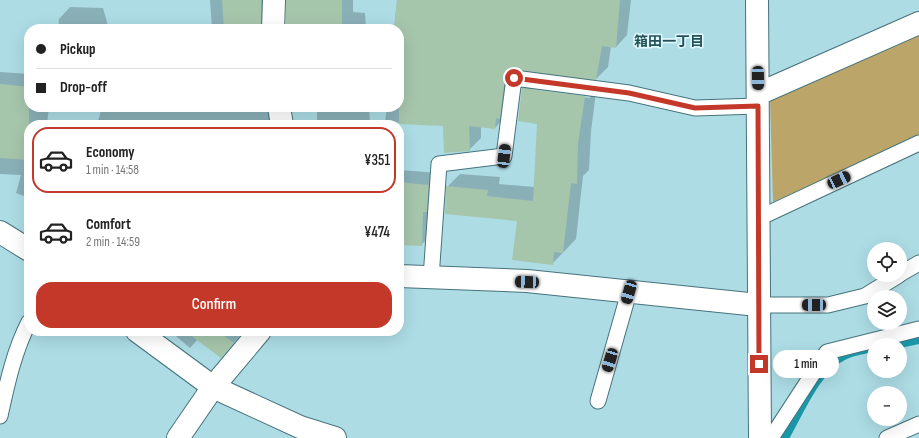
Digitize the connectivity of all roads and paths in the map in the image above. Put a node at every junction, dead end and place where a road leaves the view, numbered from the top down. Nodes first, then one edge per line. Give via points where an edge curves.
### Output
1 (274, 0) edge
2 (757, 0) edge
3 (273, 24) edge
4 (919, 24) edge
5 (758, 100) junction
6 (919, 142) edge
7 (759, 218) junction
8 (0, 232) edge
9 (24, 247) edge
10 (919, 263) edge
11 (907, 271) edge
12 (404, 276) edge
13 (431, 278) junction
14 (888, 282) edge
15 (629, 292) junction
16 (758, 305) junction
17 (919, 329) edge
18 (24, 333) edge
19 (144, 336) edge
20 (251, 336) edge
21 (213, 387) junction
22 (598, 401) dead end
23 (0, 416) edge
24 (919, 424) edge
25 (178, 438) edge
26 (335, 438) edge
27 (760, 438) edge
28 (771, 438) edge
29 (887, 438) edge

1 - 3 street
2 - 5 street
4 - 5 street
5 - 7 street
5 - 13 lane via 695,108 629,93 514,78 504,156 439,164
6 - 7 lane
7 - 16 street
8 - 9 street
10 - 11 lane
12 - 13 street
13 - 15 street via 527,282
14 - 16 lane via 865,296 828,305
15 - 16 street
15 - 22 lane
16 - 27 street
17 - 28 lane via 827,352
18 - 23 lane via 14,359
19 - 21 street
20 - 21 street
21 - 25 street
21 - 26 street via 300,427
24 - 29 lane

